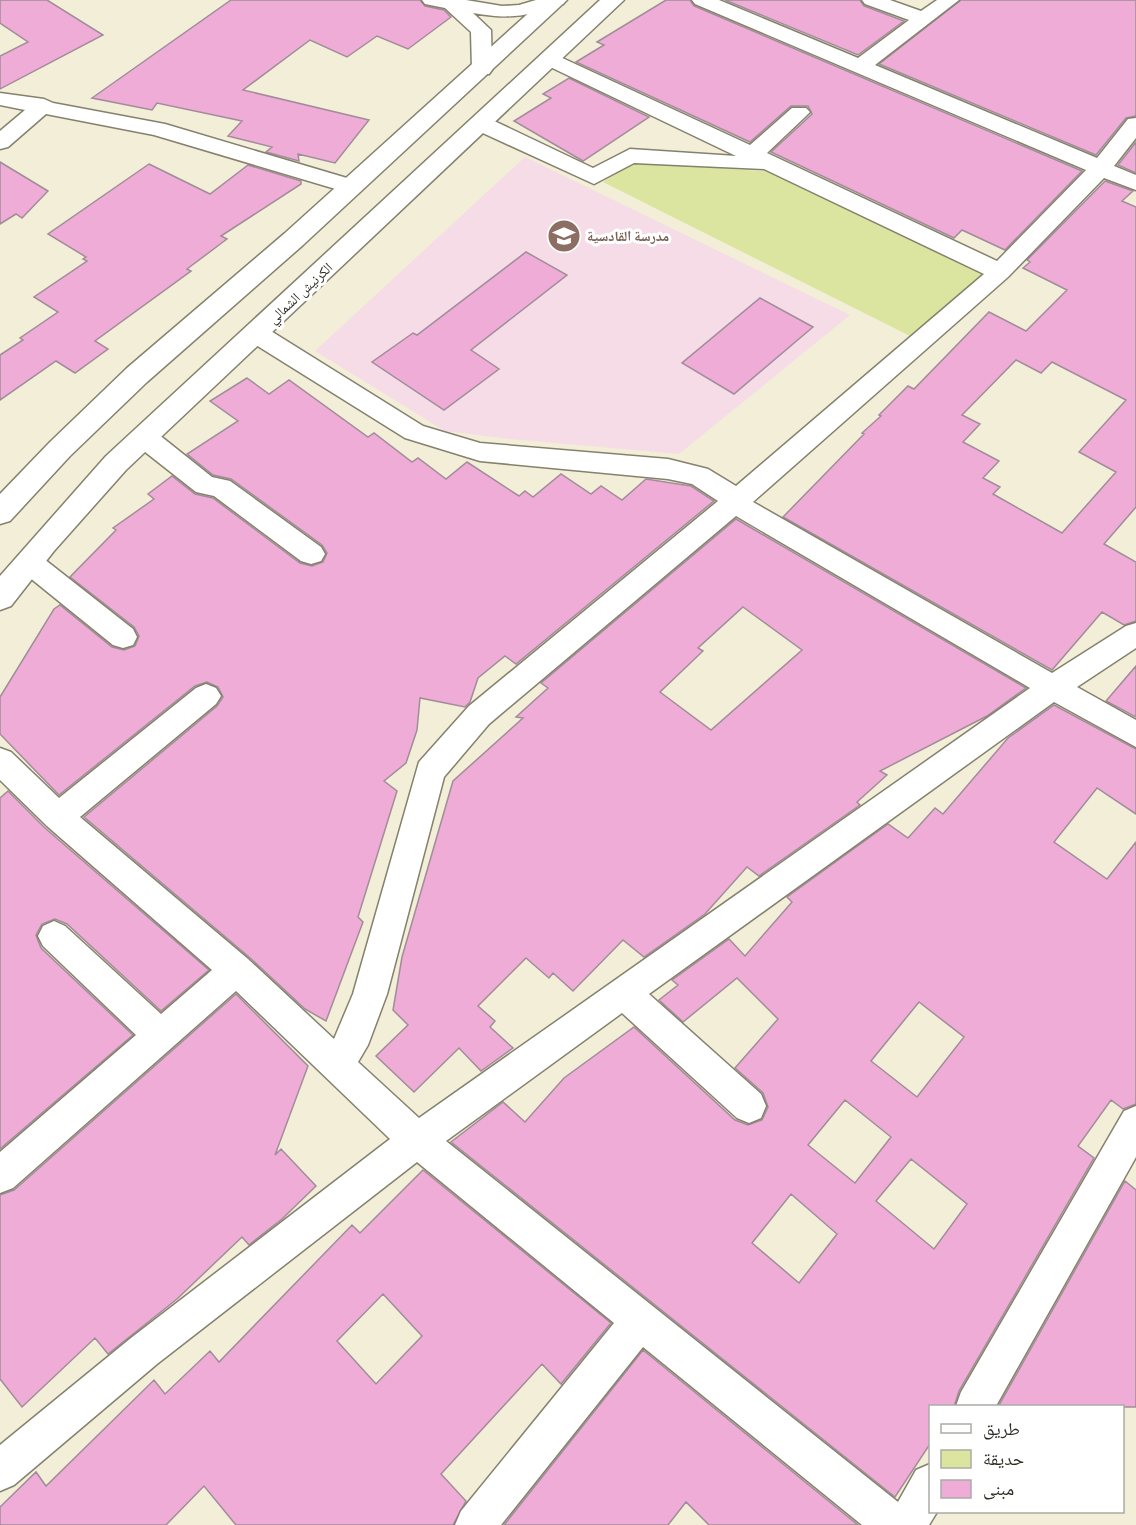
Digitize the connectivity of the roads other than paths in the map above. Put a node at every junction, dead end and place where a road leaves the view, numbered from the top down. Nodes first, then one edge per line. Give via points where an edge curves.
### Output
1 (432, 0) edge
2 (556, 0) edge
3 (613, 0) edge
4 (702, 0) edge
5 (872, 0) edge
6 (949, 0) edge
7 (453, 6) junction
8 (924, 19) junction
9 (551, 60) junction
10 (861, 66) junction
11 (482, 70) junction
12 (0, 99) edge
13 (44, 105) junction
14 (799, 112) dead end
15 (482, 124) junction
16 (1136, 124) edge
17 (0, 142) edge
18 (752, 155) junction
19 (773, 165) junction
20 (1100, 169) junction
21 (1136, 183) edge
22 (349, 186) junction
23 (1000, 272) junction
24 (257, 334) junction
25 (144, 437) junction
26 (734, 503) junction
27 (0, 513) edge
28 (311, 554) dead end
29 (29, 562) junction
30 (0, 598) edge
31 (1136, 634) edge
32 (123, 637) dead end
33 (1053, 687) junction
34 (206, 696) dead end
35 (1136, 735) edge
36 (0, 760) edge
37 (58, 817) junction
38 (54, 936) dead end
39 (236, 970) junction
40 (624, 993) junction
41 (160, 1035) junction
42 (335, 1064) junction
43 (749, 1106) dead end
44 (1136, 1123) edge
45 (417, 1140) junction
46 (0, 1175) edge
47 (641, 1319) junction
48 (976, 1405) edge
49 (0, 1471) edge
50 (929, 1486) edge
51 (475, 1525) edge
52 (894, 1525) edge
53 (907, 1525) edge

1 - 7 street
2 - 7 street via 521,11
2 - 11 main road
3 - 9 main road, الكرنيش الشمالي
4 - 10 street
5 - 8 street
6 - 8 street
7 - 11 street via 481,30
8 - 10 street
9 - 15 main road, الكرنيش الشمالي
9 - 18 street
10 - 20 street
11 - 22 main road
12 - 13 street
13 - 17 street
13 - 22 street via 157,129
14 - 18 street
15 - 19 street via 594,177 630,156
15 - 24 main road, الكرنيش الشمالي
16 - 20 street
18 - 19 street
19 - 23 street
20 - 21 street
20 - 23 street
22 - 27 main road via 129,383
23 - 26 street
24 - 25 main road, الكرنيش الشمالي
24 - 26 street via 414,432 480,452 668,469 699,476 724,490
25 - 28 street via 205,485 221,488
25 - 29 main road, الكرنيش الشمالي via 116,463
26 - 33 street
26 - 42 street via 479,715 430,771 370,994 351,1045
29 - 30 main road, الكرنيش الشمالي
29 - 32 street
31 - 33 street
33 - 35 street
33 - 40 street
34 - 37 street
36 - 37 street
37 - 39 street
38 - 41 street
39 - 41 street
39 - 42 street
40 - 43 street
40 - 45 street
41 - 46 street
42 - 45 street
44 - 48 street
45 - 47 street
45 - 49 street via 144,1351
47 - 51 street
47 - 52 street
50 - 53 street

